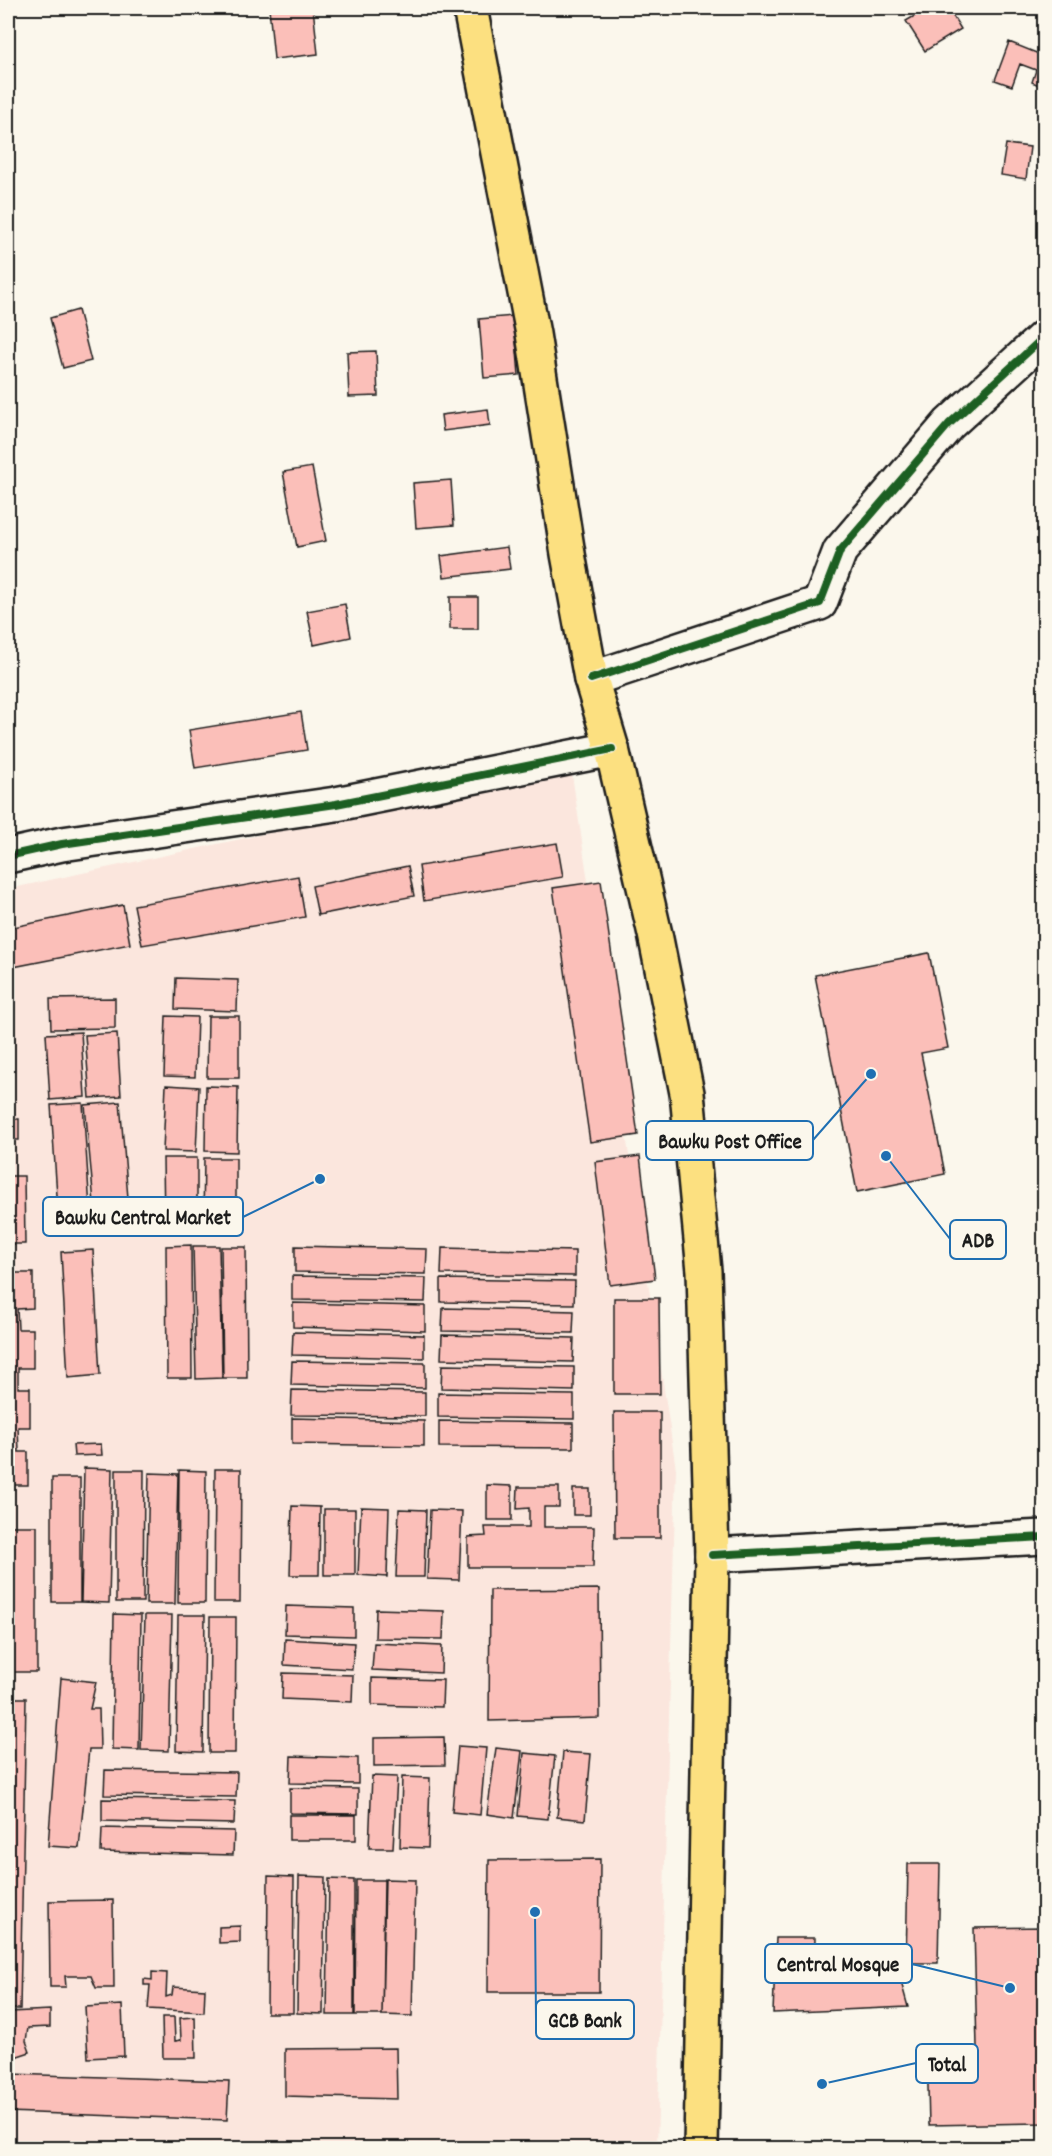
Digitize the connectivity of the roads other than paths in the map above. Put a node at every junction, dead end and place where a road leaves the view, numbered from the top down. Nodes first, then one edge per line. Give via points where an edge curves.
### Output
1 (470, 8) edge
2 (1044, 338) edge
3 (591, 679) junction
4 (612, 749) junction
5 (8, 855) edge
6 (1044, 1536) edge
7 (712, 1555) junction
8 (701, 2148) edge

1 - 3 highway via 533,334
2 - 3 street via 950,424 840,551 820,603
3 - 4 highway
4 - 5 street via 336,804
4 - 7 highway via 687,1094 704,1271
6 - 7 street
7 - 8 highway

